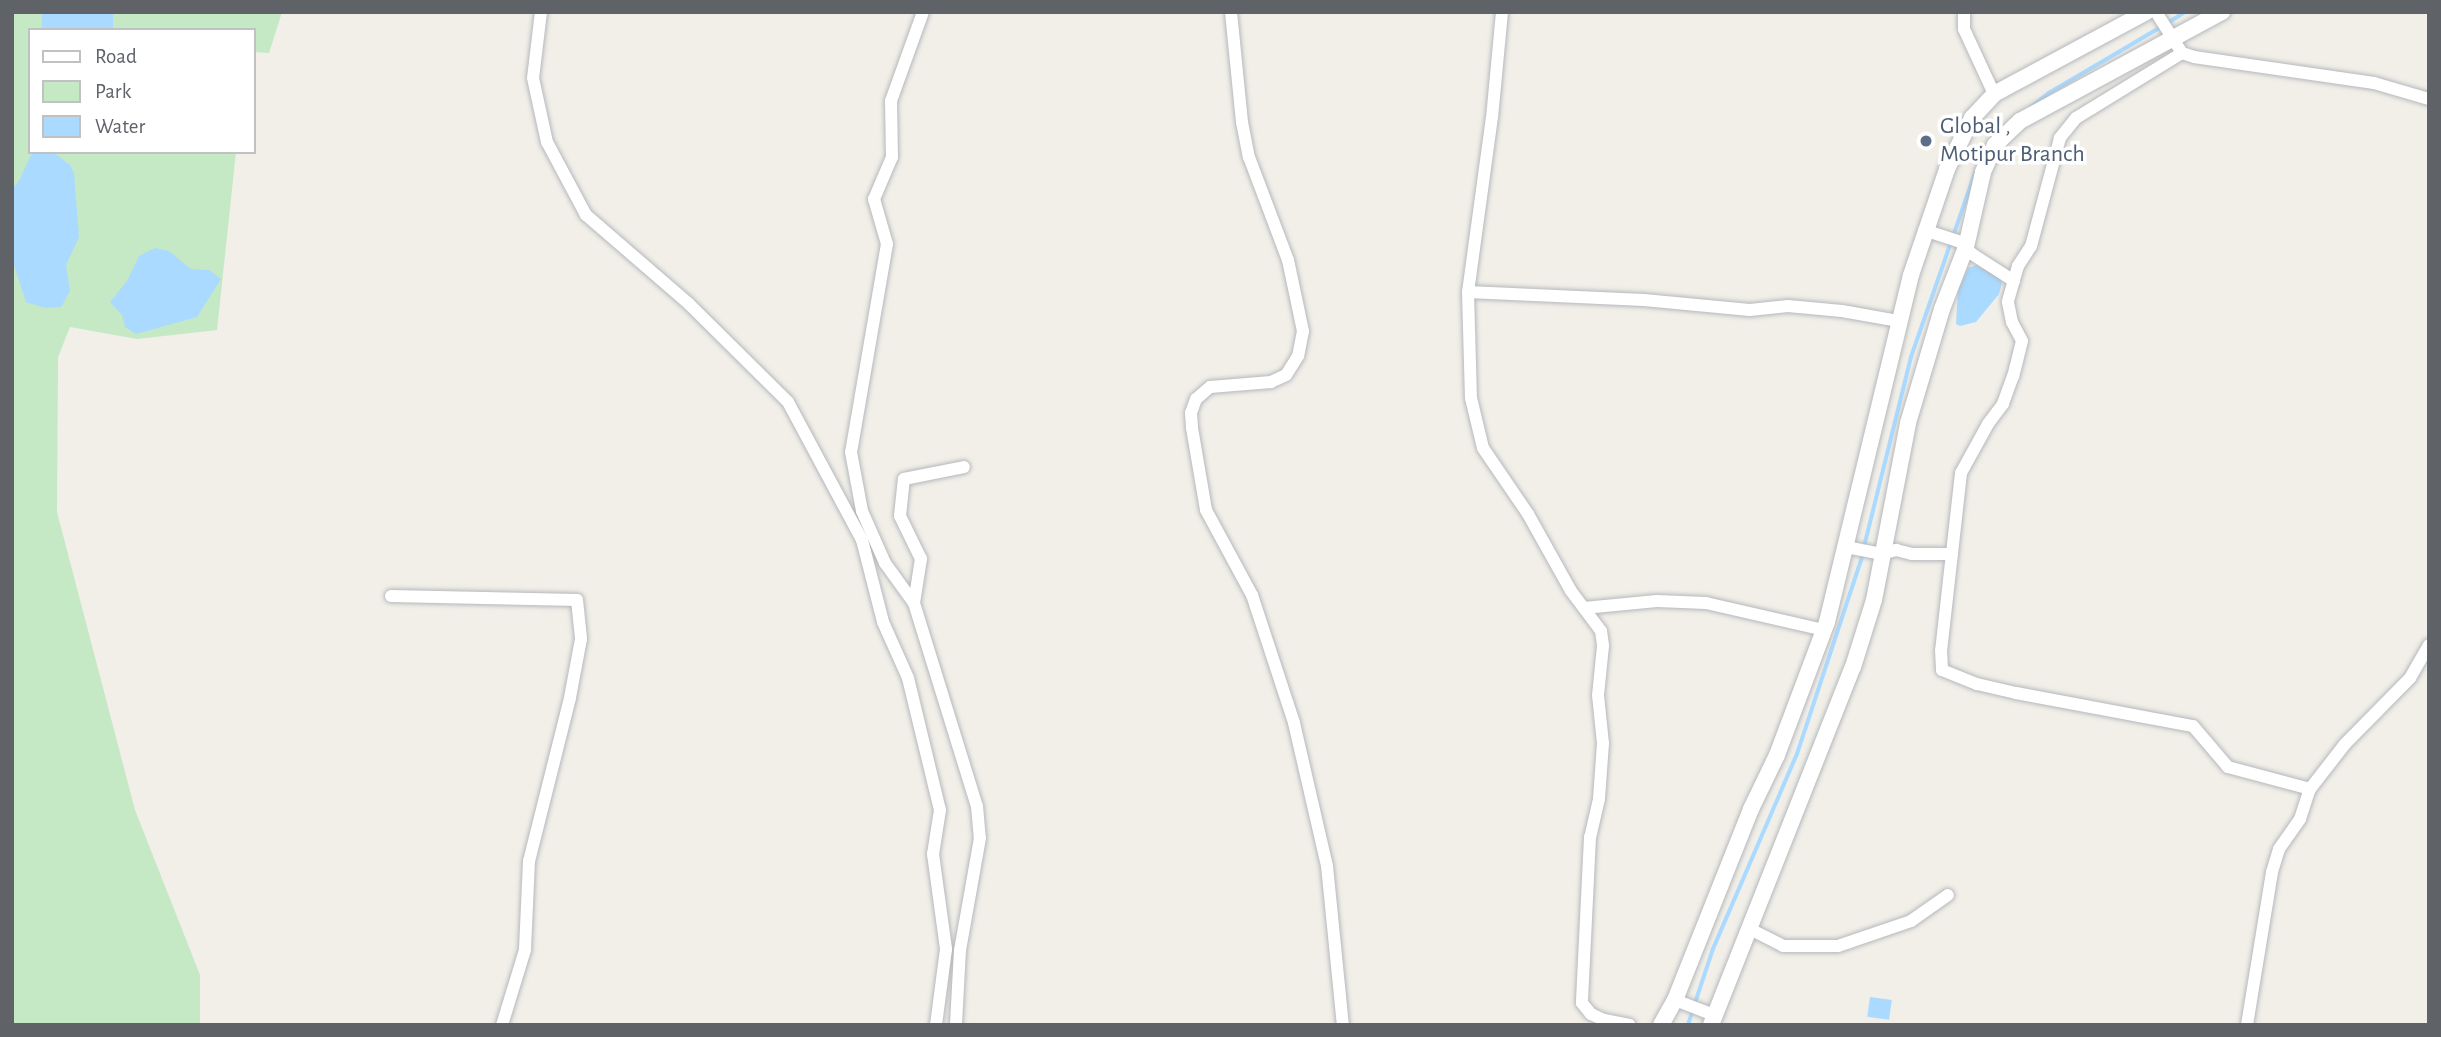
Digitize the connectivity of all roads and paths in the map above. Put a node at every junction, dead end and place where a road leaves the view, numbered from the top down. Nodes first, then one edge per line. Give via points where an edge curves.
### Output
1 (541, 12) edge
2 (923, 12) edge
3 (1231, 12) edge
4 (1502, 12) edge
5 (1964, 12) edge
6 (2222, 12) edge
7 (2154, 14) edge
8 (2170, 35) junction
9 (2182, 53) junction
10 (1994, 94) junction
11 (2429, 99) edge
12 (1931, 233) junction
13 (1963, 244) junction
14 (2014, 281) junction
15 (1468, 292) junction
16 (1899, 321) junction
17 (964, 467) dead end
18 (1846, 547) junction
19 (1881, 554) junction
20 (1952, 554) junction
21 (391, 596) dead end
22 (914, 603) junction
23 (1584, 608) junction
24 (1824, 630) junction
25 (2429, 645) edge
26 (2310, 789) junction
27 (1948, 895) dead end
28 (1748, 928) junction
29 (1675, 1000) junction
30 (1712, 1020) edge
31 (1602, 1022) edge
32 (502, 1025) edge
33 (936, 1025) edge
34 (956, 1025) edge
35 (1343, 1025) edge
36 (1630, 1025) edge
37 (1661, 1025) edge
38 (2247, 1025) edge

1 - 33 street via 533,78 547,142 586,215 689,304 788,402 862,540 883,622 908,678 940,810 933,854 946,949
2 - 22 street via 891,101 892,157 874,199 887,244 851,452 862,511 885,563
3 - 35 street via 1242,122 1288,260 1303,331 1298,356 1286,375 1271,382 1210,387 1196,399 1192,428 1206,510 1252,594 1297,736 1328,866
4 - 15 street
5 - 10 street via 1964,29
6 - 8 main road
7 - 8 street
7 - 10 main road
8 - 9 street
8 - 13 main road via 2020,121 1995,145
9 - 11 street via 2374,83
9 - 14 street via 2076,118 2060,138 2031,246
10 - 12 main road via 1972,118 1947,169
12 - 13 street
12 - 16 main road
13 - 14 street
13 - 19 main road via 1908,423
14 - 20 street via 2008,302 2022,341 2003,404 1961,473
15 - 16 street via 1750,310 1788,306
15 - 23 street via 1471,398 1483,448
16 - 18 main road
17 - 22 street via 904,479 900,516 921,559
18 - 19 street
18 - 24 main road
19 - 20 street via 1896,550
19 - 28 main road via 1874,600 1853,667
20 - 26 street via 1941,650 1946,674 2015,693 2193,726 2228,767
21 - 32 street via 577,600 580,639 570,698 529,861 525,950
22 - 34 street via 977,806 980,838 960,950
23 - 24 street via 1657,601 1706,603
23 - 31 street via 1601,631 1598,695 1603,743 1599,799 1590,837 1583,1003
24 - 29 main road
25 - 26 street via 2410,678 2345,744
26 - 38 street via 2272,872
27 - 28 street via 1911,920 1838,946 1783,946
28 - 30 main road
29 - 30 street
29 - 37 main road
31 - 36 street

